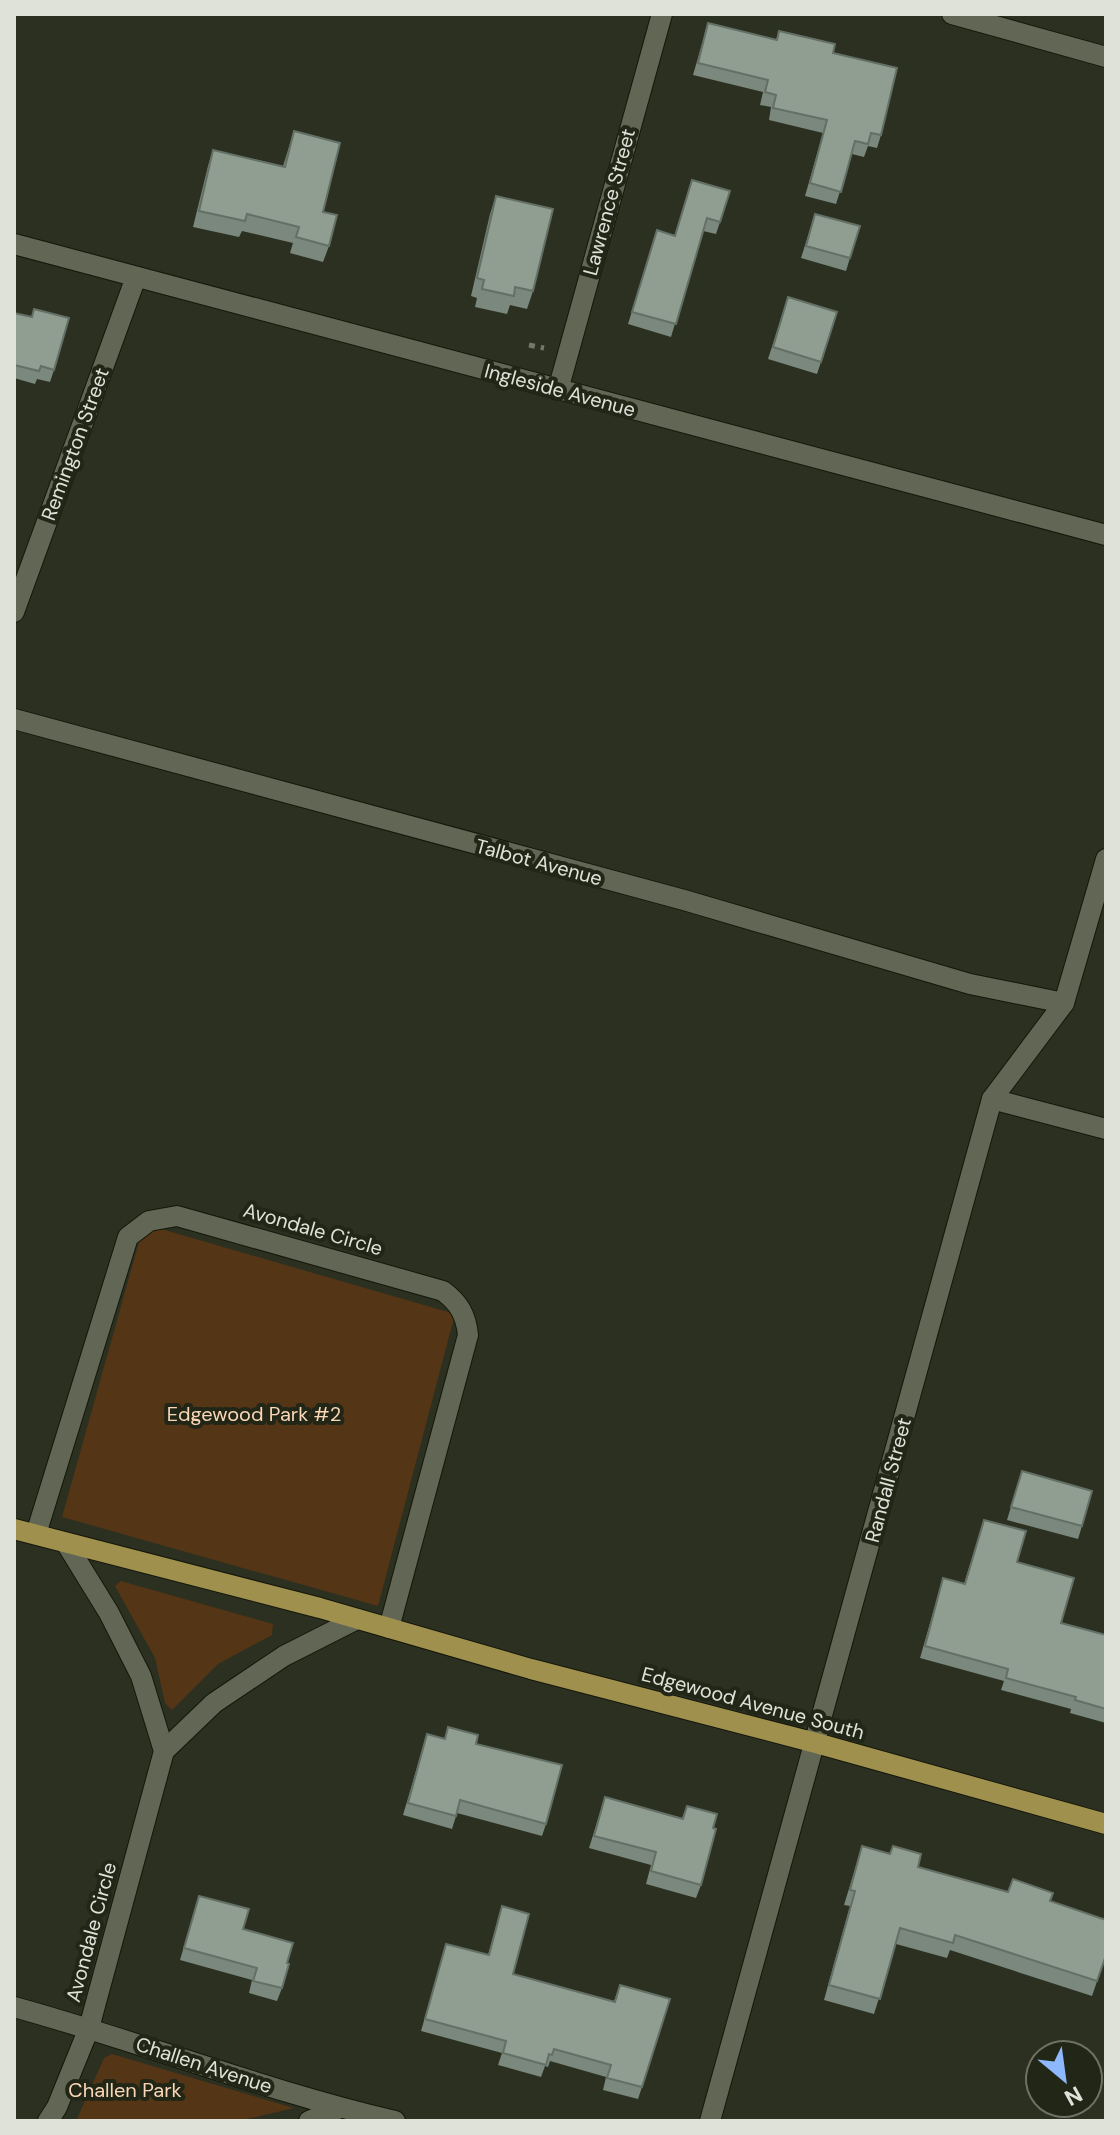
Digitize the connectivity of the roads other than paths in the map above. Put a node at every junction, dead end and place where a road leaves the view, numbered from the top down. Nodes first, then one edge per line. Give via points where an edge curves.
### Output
1 (662, 14) edge
2 (952, 14) edge
3 (1106, 57) edge
4 (14, 244) edge
5 (136, 277) junction
6 (558, 390) junction
7 (1106, 535) edge
8 (14, 612) edge
9 (14, 719) edge
10 (1106, 859) edge
11 (1064, 1003) junction
12 (992, 1099) junction
13 (1106, 1129) edge
14 (14, 1529) edge
15 (36, 1534) junction
16 (66, 1543) junction
17 (357, 1619) junction
18 (389, 1628) junction
19 (816, 1743) junction
20 (164, 1751) junction
21 (1106, 1824) edge
22 (14, 2007) edge
23 (89, 2028) junction
24 (340, 2108) junction
25 (48, 2121) edge
26 (309, 2121) edge
27 (395, 2121) edge
28 (710, 2121) edge

1 - 6 street, Lawrence Street
2 - 3 street
4 - 5 street, Ingleside Avenue
5 - 6 street, Ingleside Avenue
5 - 8 street, Remington Street
6 - 7 street, Ingleside Avenue
9 - 11 street, Talbot Avenue via 684,900 970,984
10 - 11 street, Randall Street
11 - 12 street, Randall Street
12 - 13 street
12 - 19 street, Randall Street
14 - 15 main road
15 - 16 main road
15 - 18 street, Avondale Circle via 128,1237 149,1221 177,1216 443,1291 457,1301 468,1335
16 - 17 main road
16 - 20 street via 141,1676
17 - 18 main road
17 - 20 street via 284,1656 214,1703
18 - 19 main road, Edgewood Avenue South
19 - 21 main road, Edgewood Avenue South
19 - 28 street, Randall Street
20 - 23 street, Avondale Circle
22 - 23 street, Challen Avenue
23 - 24 street, Challen Avenue
23 - 25 street, Avondale Circle
24 - 26 street
24 - 27 street, Challen Avenue

